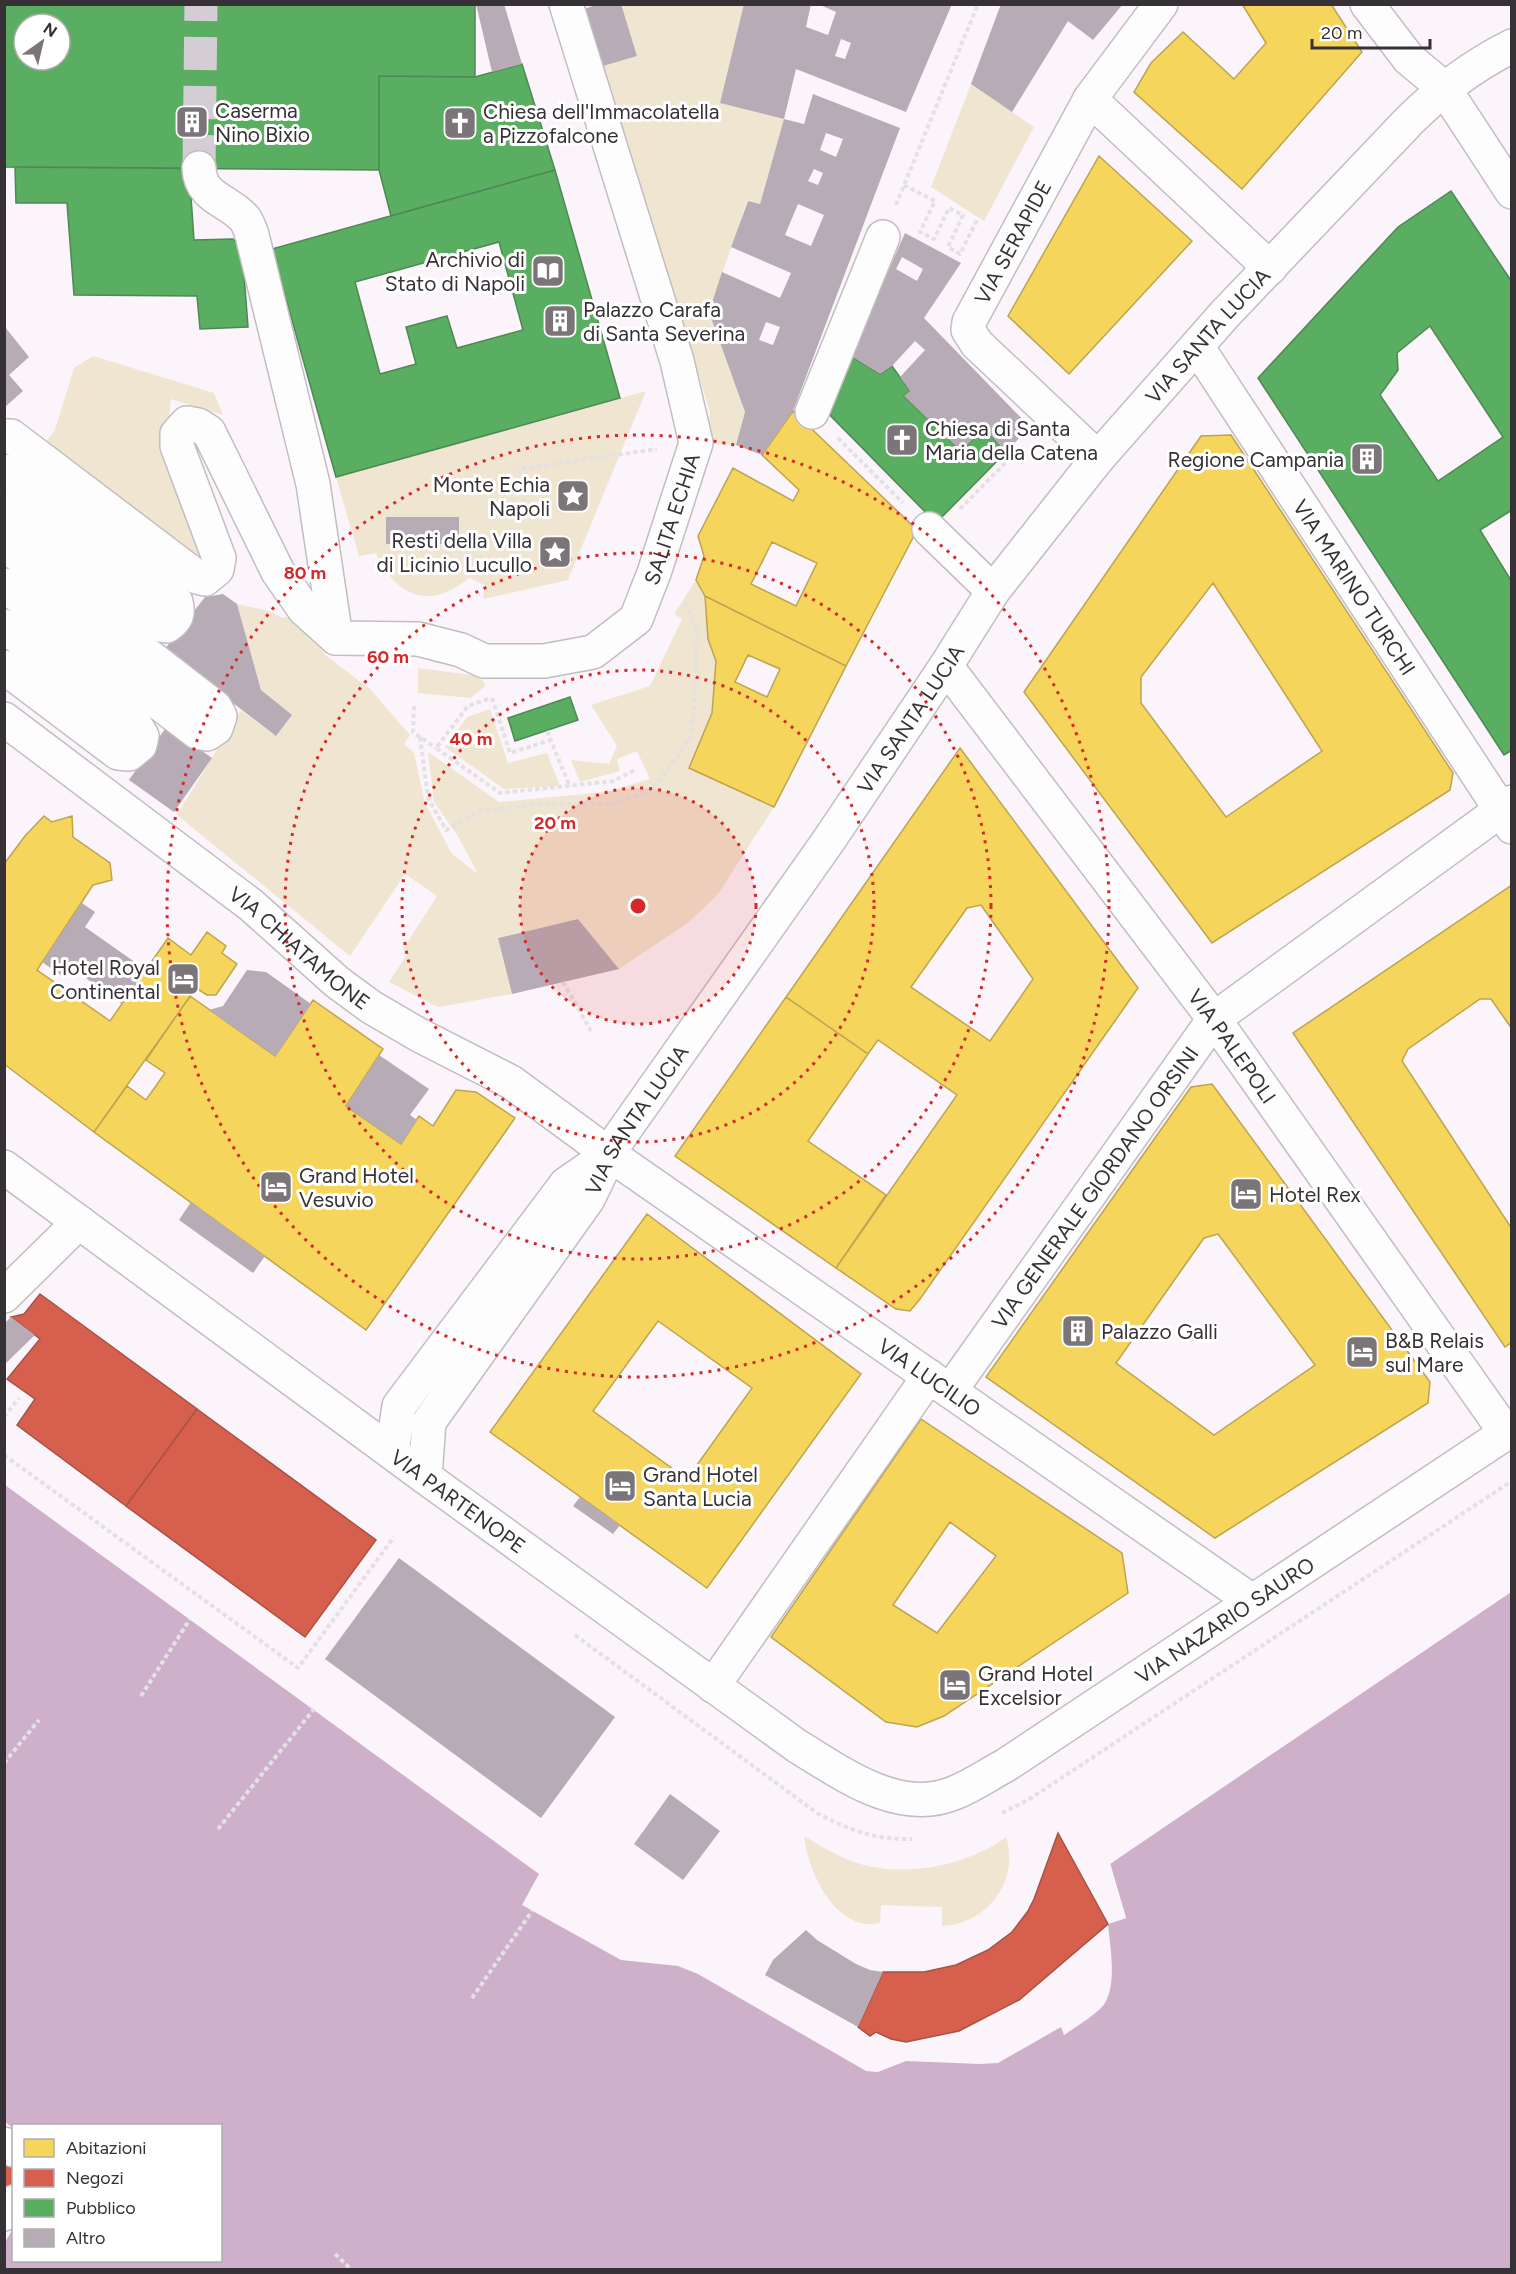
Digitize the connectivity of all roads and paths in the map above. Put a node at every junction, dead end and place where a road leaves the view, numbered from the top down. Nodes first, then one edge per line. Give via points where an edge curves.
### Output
1 (566, 4) edge
2 (978, 4) edge
3 (1161, 4) edge
4 (1367, 4) edge
5 (1512, 46) edge
6 (1444, 88) junction
7 (1090, 99) junction
8 (199, 168) tunnel mouth
9 (904, 185) junction
10 (1512, 192) edge
11 (976, 222) dead end
12 (884, 237) joint
13 (1270, 268) junction
14 (1198, 348) junction
15 (812, 412) joint
16 (4, 436) edge
17 (696, 443) junction
18 (1010, 458) dead end
19 (1098, 458) junction
20 (4, 471) edge
21 (970, 499) dead end
22 (4, 510) edge
23 (527, 518) dead end
24 (929, 529) joint
25 (4, 544) edge
26 (660, 555) junction
27 (4, 585) edge
28 (993, 591) junction
29 (4, 626) edge
30 (336, 638) junction
31 (946, 666) junction
32 (4, 667) edge
33 (502, 694) dead end
34 (492, 698) junction
35 (414, 706) dead end
36 (4, 719) edge
37 (547, 730) dead end
38 (420, 737) junction
39 (551, 740) junction
40 (436, 748) junction
41 (635, 770) dead end
42 (570, 787) junction
43 (1508, 813) edge
44 (563, 982) dead end
45 (1214, 1019) junction
46 (591, 1031) dead end
47 (609, 1154) junction
48 (4, 1167) edge
49 (79, 1222) junction
50 (4, 1296) edge
51 (940, 1383) junction
52 (19, 1398) dead end
53 (4, 1417) edge
54 (1509, 1431) edge
55 (392, 1452) junction
56 (4, 1455) edge
57 (425, 1477) junction
58 (394, 1537) dead end
59 (1252, 1601) junction
60 (190, 1618) dead end
61 (713, 1686) junction
62 (141, 1696) dead end
63 (314, 1709) dead end
64 (39, 1720) dead end
65 (4, 1763) edge
66 (931, 1797) joint
67 (218, 1829) dead end
68 (532, 1911) dead end
69 (472, 1998) dead end
70 (335, 2254) dead end
71 (352, 2270) edge

1 - 17 street, SALITA ECHIA via 676,361
2 - 9 path
3 - 7 street, VIA SERAPIDE
4 - 6 street via 1409,59
5 - 6 street, VIA SANTA LUCIA
6 - 10 street
6 - 13 street, VIA SANTA LUCIA
7 - 13 street
7 - 19 street, VIA SERAPIDE via 968,330 977,344
8 - 30 street via 206,189 244,218 252,235 313,484
9 - 11 path via 935,201 920,232 934,239 949,208 963,215 948,247 960,254
9 - 12 path
12 - 15 street
13 - 14 street, VIA SANTA LUCIA
14 - 19 street, VIA SANTA LUCIA
14 - 43 street, VIA MARINO TURCHI
15 - 24 path
16 - 30 street via 11,436 197,577 205,579 217,570 219,558 177,446 177,434 187,423 210,432 278,572 304,609
17 - 23 path via 519,469
17 - 26 street, SALITA ECHIA
18 - 21 path
19 - 28 street, VIA SANTA LUCIA
20 - 22 street via 176,602 179,612 175,620 167,626 159,625
24 - 28 street
25 - 27 street via 215,707 220,716 216,728 207,734 197,732
26 - 30 street, SALITA ECHIA via 636,619 593,652 544,661 484,661 461,650 418,639
26 - 38 path via 697,627 696,662 691,737 653,789 613,804 529,805 480,812 446,830 428,798
28 - 31 street, VIA SANTA LUCIA
29 - 32 street via 136,726 142,736 140,745 129,754 118,753
31 - 45 street, VIA PALEPOLI
31 - 47 street, VIA SANTA LUCIA
33 - 34 path
34 - 39 path via 510,753
34 - 40 path via 468,706
35 - 38 path via 413,732
36 - 47 street, VIA CHIATAMONE via 251,905 371,1007 511,1082
37 - 39 path
38 - 40 path
39 - 42 path
40 - 42 path via 500,793
41 - 42 path via 614,781
43 - 45 street, VIA GENERALE GIORDANO ORSINI
44 - 46 path
45 - 51 street, VIA GENERALE GIORDANO ORSINI
45 - 54 street, VIA PALEPOLI
47 - 51 street, VIA LUCILIO
47 - 55 street via 566,1184 399,1406
47 - 57 street, VIA SANTA LUCIA via 588,1199 429,1422
48 - 49 street, VIA PARTENOPE
49 - 50 street
49 - 55 street, VIA PARTENOPE
51 - 59 street, VIA LUCILIO
51 - 61 street, VIA GENERALE GIORDANO ORSINI
52 - 53 path
54 - 59 street, VIA NAZARIO SAURO
55 - 57 street, VIA PARTENOPE
56 - 58 path via 298,1668
57 - 61 street, VIA PARTENOPE
59 - 66 street, VIA NAZARIO SAURO via 1006,1765 952,1794
60 - 62 path
61 - 66 street, VIA PARTENOPE via 860,1785 910,1799
63 - 67 path
64 - 65 path
68 - 69 path
70 - 71 path

